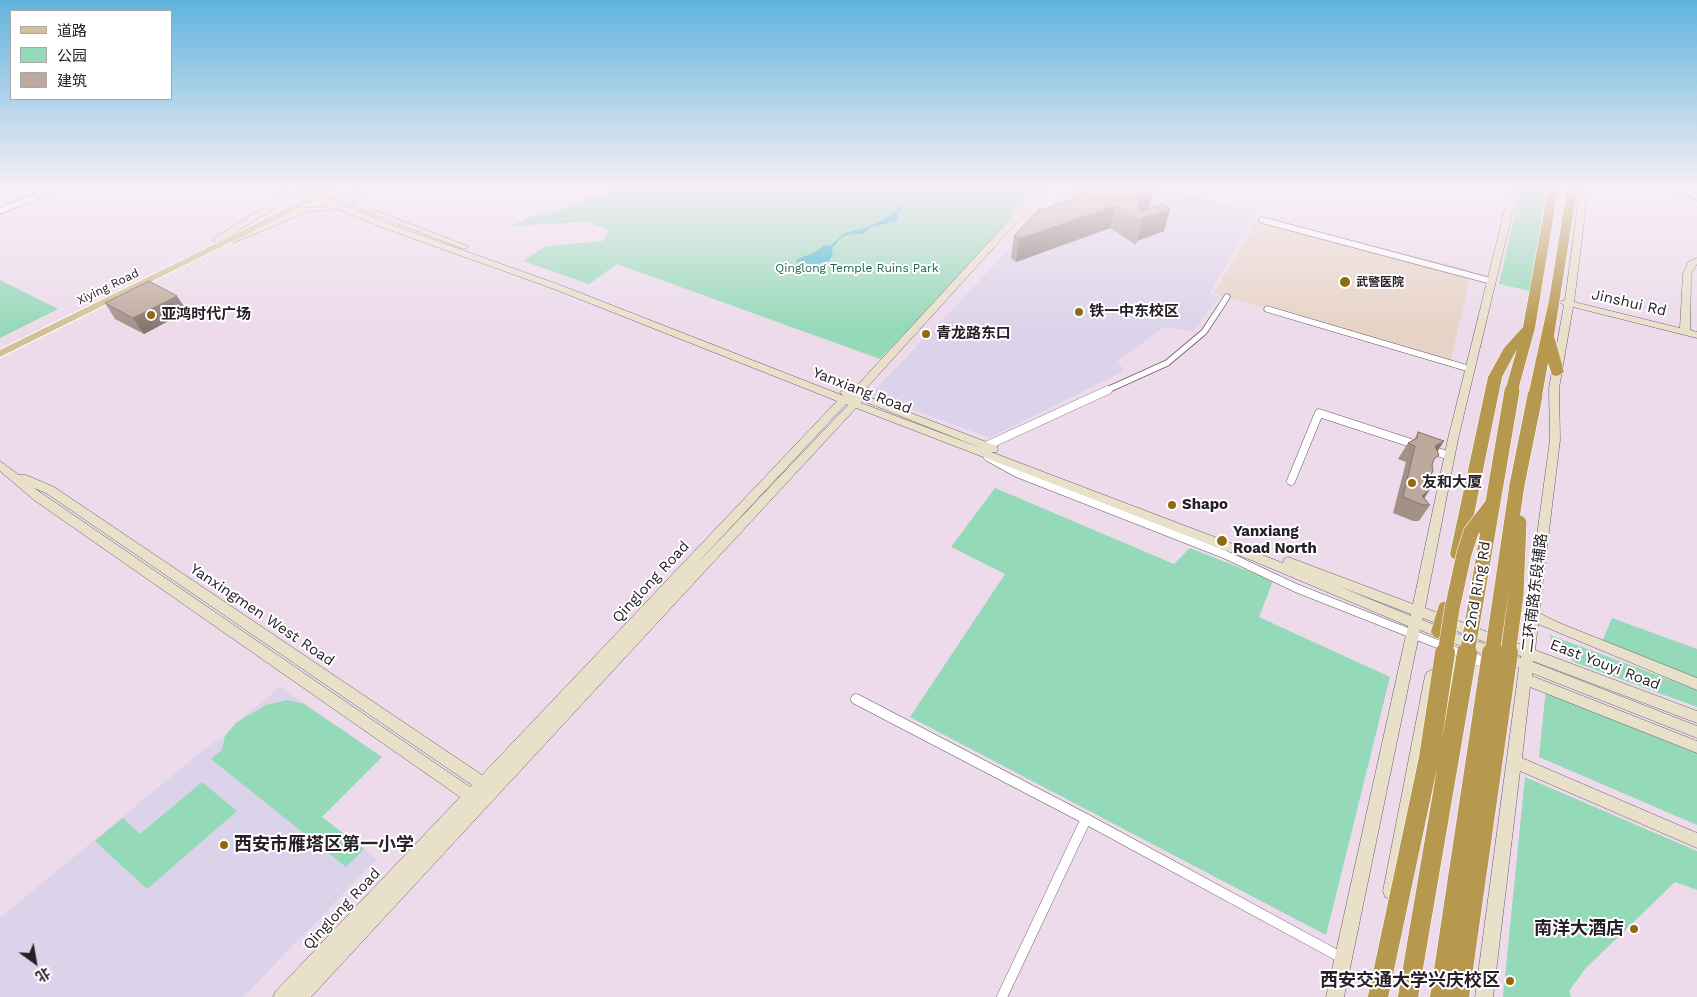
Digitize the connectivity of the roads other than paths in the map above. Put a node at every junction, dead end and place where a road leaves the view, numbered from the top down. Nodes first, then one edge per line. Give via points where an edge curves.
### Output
1 (230, 236) edge
2 (233, 236) edge
3 (237, 236) edge
4 (416, 236) edge
5 (437, 236) edge
6 (1001, 236) edge
7 (1007, 236) edge
8 (1319, 236) edge
9 (1502, 236) edge
10 (1545, 236) edge
11 (1565, 236) edge
12 (1578, 236) edge
13 (220, 242) junction
14 (1697, 261) edge
15 (1491, 282) junction
16 (1227, 297) dead end
17 (1555, 300) junction
18 (1569, 303) junction
19 (1266, 309) dead end
20 (1529, 328) junction
21 (1685, 331) junction
22 (1547, 332) junction
23 (1697, 335) edge
24 (0, 347) edge
25 (0, 354) edge
26 (1470, 368) junction
27 (1557, 372) junction
28 (853, 399) junction
29 (983, 449) junction
30 (1450, 456) junction
31 (0, 465) edge
32 (11, 473) junction
33 (1290, 481) dead end
34 (1517, 485) junction
35 (1492, 505) junction
36 (1532, 615) junction
37 (1416, 623) junction
38 (1440, 633) junction
39 (1526, 666) junction
40 (1697, 684) edge
41 (856, 699) dead end
42 (1697, 717) edge
43 (1697, 732) edge
44 (1697, 747) edge
45 (1513, 761) junction
46 (488, 787) junction
47 (476, 799) junction
48 (1086, 819) junction
49 (1697, 841) edge
50 (1344, 958) junction
51 (282, 997) edge
52 (300, 997) edge
53 (1002, 997) edge
54 (1335, 997) edge
55 (1370, 997) edge
56 (1378, 997) edge
57 (1408, 997) edge
58 (1440, 997) edge
59 (1459, 997) edge
60 (1484, 997) edge

1 - 13 main road
2 - 13 main road, Xiying Road
3 - 13 main road
4 - 28 main road, Yanxiang Road
5 - 28 main road, Yanxiang Road
6 - 28 main road, Qinglong Road
7 - 28 main road, Qinglong Road
8 - 15 street
9 - 15 main road
10 - 20 highway, S 2nd Ring Rd
11 - 17 highway, S 2nd Ring Rd
12 - 18 main road, 二环南路东段辅路
13 - 24 main road, Xiying Road
13 - 25 main road, Xiying Road
14 - 21 main road via 1692,263 1687,274
15 - 26 main road
16 - 29 street via 1204,332 1166,363
17 - 18 main road, Jinshui Rd
17 - 22 highway, S 2nd Ring Rd
18 - 21 main road, Jinshui Rd
18 - 27 main road, 二环南路东段辅路
19 - 26 street
20 - 35 highway, S 2nd Ring Rd, bridge via 1512,390
20 - 38 highway via 1508,351 1495,377
21 - 23 main road, Jinshui Rd
22 - 27 highway
22 - 34 highway, S 2nd Ring Rd, bridge
26 - 30 main road
27 - 36 main road, 二环南路东段辅路 via 1554,388 1555,440
28 - 29 main road, Yanxiang Road
28 - 46 main road, Qinglong Road
29 - 37 main road, Yanxiang Road
30 - 33 street via 1319,413
30 - 37 main road
31 - 32 main road, Yanxingmen West Road
32 - 46 main road, Yanxingmen West Road via 50,490
32 - 47 main road, Yanxingmen West Road via 38,497
34 - 58 highway, S 2nd Ring Rd, bridge
34 - 59 highway, bridge via 1520,536 1516,595
35 - 56 highway, bridge via 1471,532 1464,554 1452,609 1429,758
35 - 57 highway, S 2nd Ring Rd, bridge
36 - 39 main road, 二环南路东段辅路
36 - 40 main road
37 - 38 main road, East Youyi Road
37 - 38 street
37 - 50 main road
38 - 39 main road, East Youyi Road
38 - 39 street
38 - 55 main road
39 - 42 main road, East Youyi Road
39 - 43 main road
39 - 44 main road
39 - 45 main road, 二环南路东段辅路
41 - 48 street
45 - 49 main road
45 - 60 main road, 二环南路东段辅路
46 - 47 main road, Qinglong Road
47 - 51 main road, Qinglong Road
47 - 52 main road, Qinglong Road
48 - 50 street
48 - 53 street
50 - 54 main road

